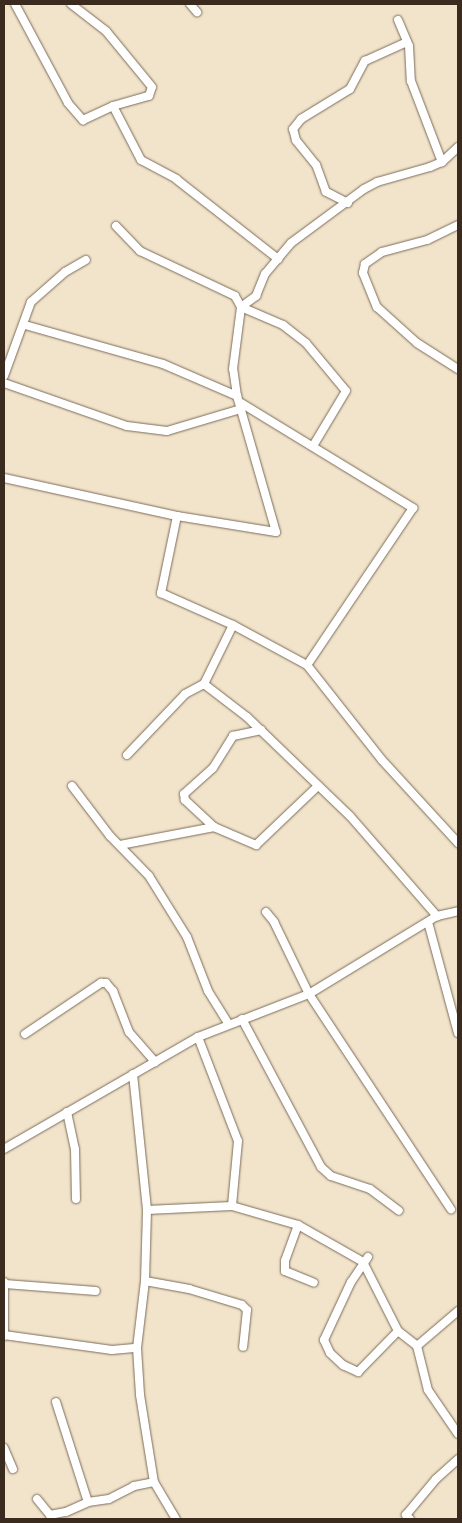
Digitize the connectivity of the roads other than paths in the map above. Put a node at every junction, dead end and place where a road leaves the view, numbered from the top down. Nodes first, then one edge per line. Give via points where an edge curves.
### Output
1 (15, 4) edge
2 (71, 4) edge
3 (190, 4) edge
4 (196, 12) dead end
5 (398, 20) dead end
6 (407, 42) junction
7 (114, 106) junction
8 (458, 147) edge
9 (442, 162) junction
10 (348, 203) junction
11 (458, 225) edge
12 (116, 226) dead end
13 (278, 259) junction
14 (86, 260) dead end
15 (241, 307) junction
16 (24, 325) junction
17 (458, 369) edge
18 (4, 376) edge
19 (4, 383) edge
20 (239, 402) junction
21 (314, 446) junction
22 (4, 478) edge
23 (178, 516) junction
24 (233, 625) junction
25 (307, 665) junction
26 (204, 684) junction
27 (260, 730) junction
28 (127, 755) dead end
29 (72, 786) dead end
30 (318, 786) junction
31 (214, 828) junction
32 (458, 843) edge
33 (120, 845) junction
34 (458, 911) edge
35 (266, 912) dead end
36 (437, 916) junction
37 (428, 922) junction
38 (309, 994) junction
39 (242, 1019) junction
40 (229, 1024) junction
41 (458, 1033) edge
42 (25, 1034) dead end
43 (198, 1037) junction
44 (155, 1062) junction
45 (133, 1074) junction
46 (67, 1112) junction
47 (4, 1149) edge
48 (76, 1199) dead end
49 (232, 1206) junction
50 (451, 1209) dead end
51 (147, 1210) junction
52 (399, 1211) dead end
53 (298, 1225) junction
54 (365, 1259) junction
55 (145, 1281) junction
56 (4, 1283) edge
57 (314, 1283) dead end
58 (96, 1291) dead end
59 (458, 1311) edge
60 (398, 1331) junction
61 (4, 1335) edge
62 (417, 1346) junction
63 (243, 1347) dead end
64 (137, 1348) junction
65 (56, 1402) dead end
66 (458, 1434) edge
67 (4, 1448) edge
68 (458, 1459) edge
69 (13, 1469) dead end
70 (154, 1482) junction
71 (36, 1499) dead end
72 (88, 1502) junction
73 (68, 1516) edge
74 (176, 1519) edge
75 (410, 1519) edge

1 - 7 street via 77,116 88,120
2 - 7 street via 106,31 152,87 149,96
3 - 4 street
5 - 6 street
6 - 9 street via 411,81
6 - 10 street via 365,61 350,89 301,119 293,129 296,140 316,165 326,192
7 - 13 street via 141,160 176,179
8 - 9 street
9 - 10 street via 415,173 377,182
10 - 13 street via 291,243
11 - 17 street via 427,240 382,252 365,264 363,273 377,307 417,343
12 - 15 street via 140,251 235,296
13 - 15 street via 265,274 256,296
14 - 16 street via 64,272 31,302
15 - 20 street via 233,369
15 - 21 street via 283,325 302,338 346,390
16 - 18 street
16 - 20 street via 163,364
19 - 20 street via 127,426 167,431
20 - 21 street
20 - 23 street via 276,532
21 - 25 street via 412,508
22 - 23 street
23 - 24 street via 160,592
24 - 25 street
24 - 26 street
25 - 32 street via 382,760
26 - 27 street
26 - 28 street via 185,694
27 - 30 street
27 - 31 street via 232,736 213,768 184,794 185,800
29 - 33 street
30 - 31 street via 256,845
30 - 36 street via 350,816
31 - 33 street
33 - 40 street via 149,876 178,920 208,990
34 - 36 street
35 - 38 street
36 - 37 street
37 - 38 street
37 - 41 street
38 - 39 street
38 - 50 street
39 - 40 street
39 - 52 street via 322,1167 331,1176 370,1189
40 - 43 street
42 - 44 street via 101,983 106,983 113,991 129,1032
43 - 44 street
43 - 49 street via 238,1141
44 - 45 street
45 - 46 street
45 - 51 street
46 - 47 street
46 - 48 street via 75,1149
49 - 51 street
49 - 53 street
51 - 55 street
53 - 54 street
53 - 57 street via 285,1271
54 - 60 street
54 - 60 street via 324,1340 330,1353 343,1365 358,1372
55 - 63 street via 189,1289 242,1305 247,1310
55 - 64 street
56 - 58 street
56 - 61 street
59 - 62 street
60 - 62 street
61 - 64 street via 112,1350
62 - 66 street via 428,1390
64 - 70 street via 140,1395
65 - 72 street
67 - 69 street
68 - 75 street via 436,1479 406,1515
70 - 72 street via 134,1486 109,1499
70 - 74 street
71 - 73 street via 50,1515
72 - 73 street

